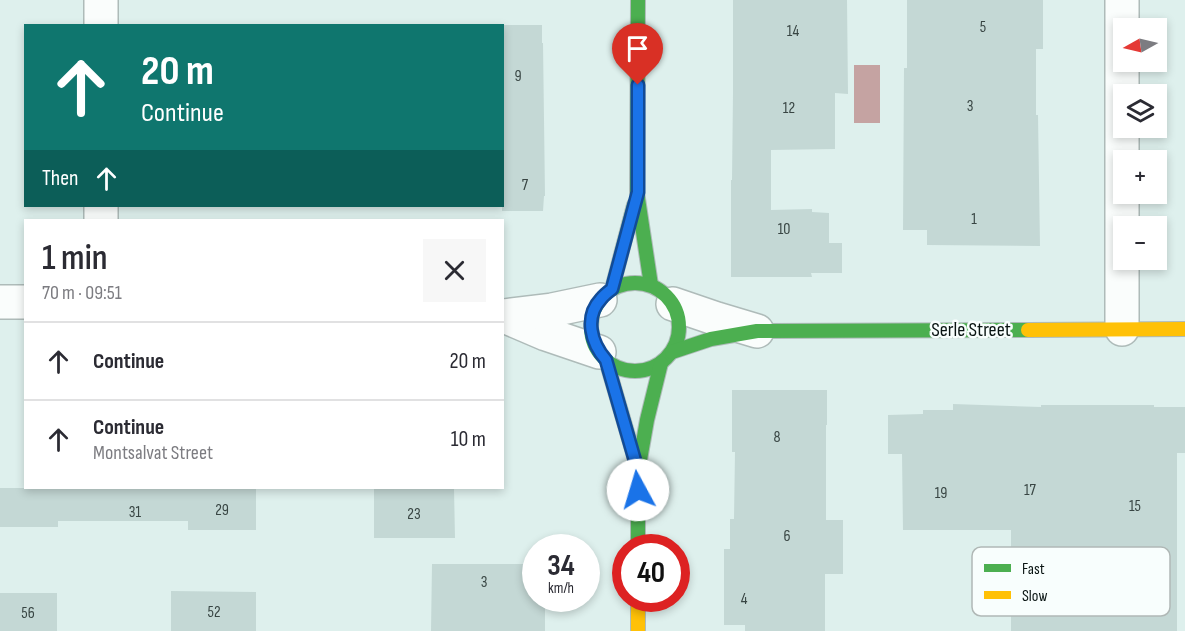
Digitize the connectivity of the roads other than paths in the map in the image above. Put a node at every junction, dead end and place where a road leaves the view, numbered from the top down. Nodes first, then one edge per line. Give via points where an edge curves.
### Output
1 (101, 0) edge
2 (638, 0) edge
3 (1122, 0) edge
4 (101, 24) edge
5 (638, 192) junction
6 (606, 294) junction
7 (662, 294) junction
8 (0, 302) edge
9 (24, 302) edge
10 (504, 316) edge
11 (504, 316) edge
12 (1122, 329) junction
13 (1185, 329) edge
14 (757, 331) junction
15 (672, 352) junction
16 (603, 356) junction
17 (661, 363) junction
18 (638, 471) junction
19 (638, 534) edge
20 (638, 612) edge
21 (638, 631) edge

1 - 4 street
2 - 5 street
3 - 12 street
5 - 6 street
5 - 7 street
6 - 7 street via 624,284 638,282
6 - 10 street via 552,310
6 - 16 street via 594,312 591,326 593,340
7 - 14 street, Serle Street via 717,319
7 - 15 street via 679,320
8 - 9 street
11 - 16 street
12 - 13 street, Serle Street
12 - 14 street, Serle Street
14 - 15 street, Serle Street via 711,339
15 - 17 street
16 - 17 street via 627,370 639,371
16 - 18 street
17 - 18 street
18 - 19 street
20 - 21 street

